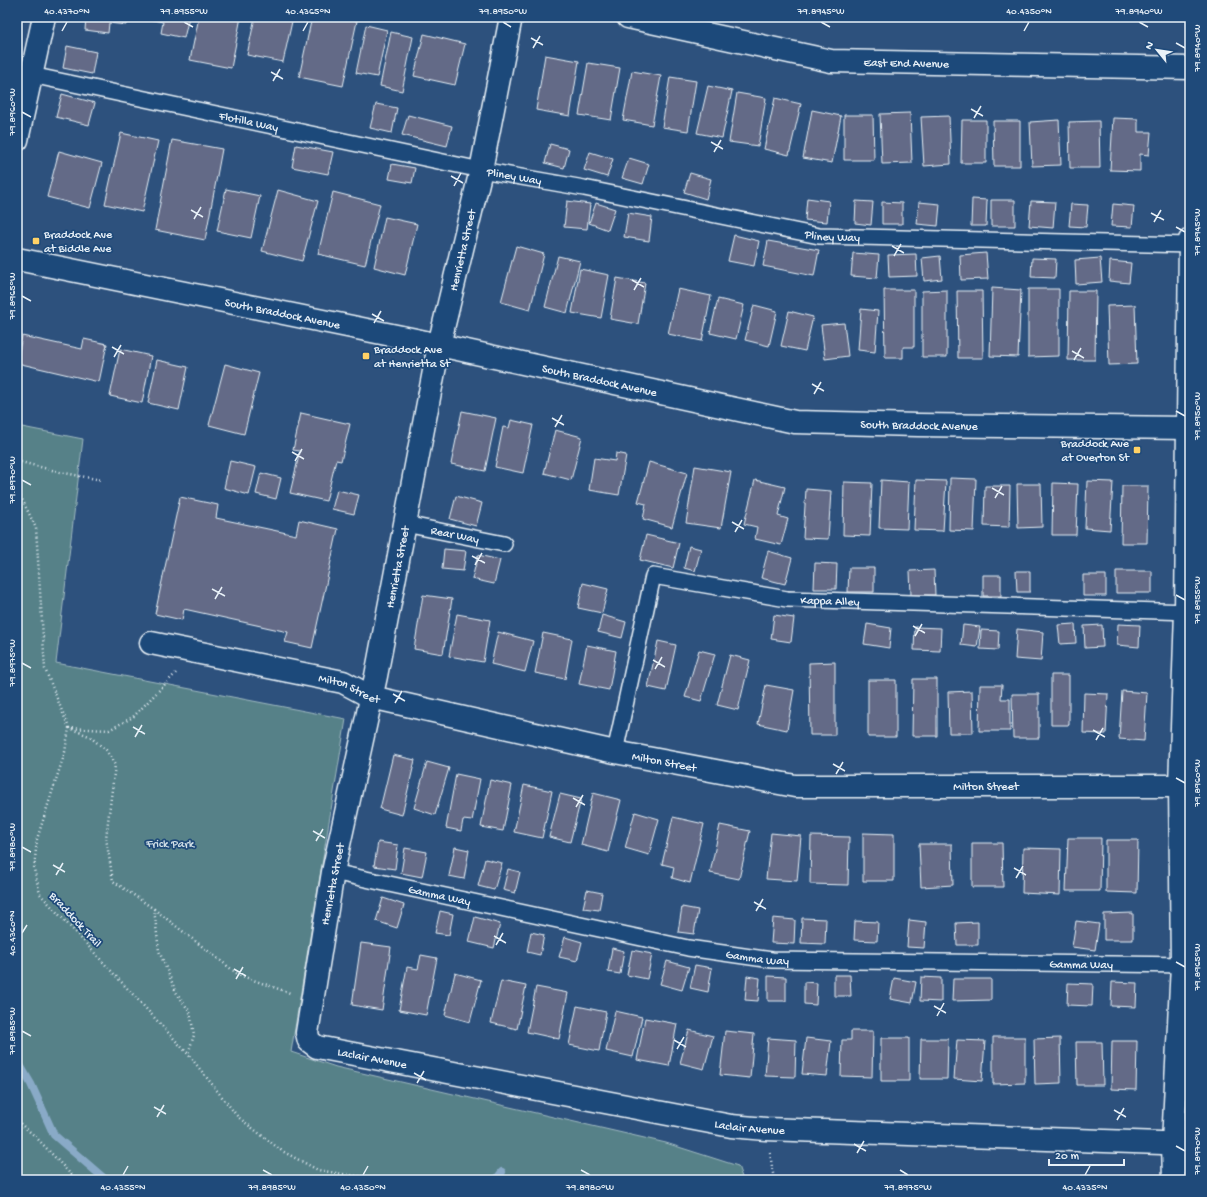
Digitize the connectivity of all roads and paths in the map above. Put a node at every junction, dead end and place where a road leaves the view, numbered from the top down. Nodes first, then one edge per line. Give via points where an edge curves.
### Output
1 (44, 17) edge
2 (511, 17) edge
3 (628, 17) edge
4 (1190, 68) edge
5 (25, 73) edge
6 (17, 140) edge
7 (481, 170) junction
8 (1190, 240) edge
9 (1190, 245) edge
10 (17, 259) edge
11 (439, 345) junction
12 (1189, 428) edge
13 (17, 461) edge
14 (101, 480) dead end
15 (17, 489) edge
16 (405, 524) junction
17 (504, 544) dead end
18 (1188, 612) edge
19 (151, 642) dead end
20 (179, 670) dead end
21 (371, 697) junction
22 (69, 728) junction
23 (615, 752) junction
24 (1185, 786) edge
25 (333, 872) junction
26 (154, 909) junction
27 (1186, 965) edge
28 (293, 994) dead end
29 (317, 1047) joint
30 (188, 1054) junction
31 (17, 1121) edge
32 (1182, 1144) edge
33 (76, 1180) edge
34 (380, 1180) edge
35 (1174, 1180) edge

1 - 5 street
2 - 7 street, Henrietta Street
3 - 4 street, East End Avenue via 831,61
5 - 6 street
5 - 7 lane, Flotilla Way
7 - 9 lane, Pliney Way via 584,188 819,236
7 - 11 street, Henrietta Street
8 - 9 street
9 - 12 street
10 - 11 street, South Braddock Avenue
11 - 12 street, South Braddock Avenue via 795,422 918,426
11 - 16 street, Henrietta Street
12 - 18 street
13 - 14 path
15 - 22 path via 36,528 45,669
16 - 17 lane, Rear Way
16 - 21 street, Henrietta Street
18 - 23 lane, Kappa Alley via 787,599 653,576
18 - 24 street
19 - 21 street, Milton Street via 343,682
20 - 22 path via 133,717 108,730
21 - 23 street, Milton Street
21 - 25 street, Henrietta Street
22 - 26 path via 89,736 106,750 115,765 106,838 113,881
22 - 30 path, Braddock Trail via 65,752 37,839 34,868 40,894
23 - 24 street, Milton Street via 795,786
24 - 27 street
25 - 27 lane, Gamma Way via 688,948 772,960
25 - 29 street, Henrietta Street via 307,1033 309,1040
26 - 28 path via 239,975
26 - 30 path via 159,951 176,992 190,1012 194,1034
27 - 32 street
29 - 32 street, Laclair Avenue via 731,1126
30 - 34 path, Braddock Trail via 238,1117 282,1151 318,1170
31 - 33 path via 36,1137
32 - 35 street

